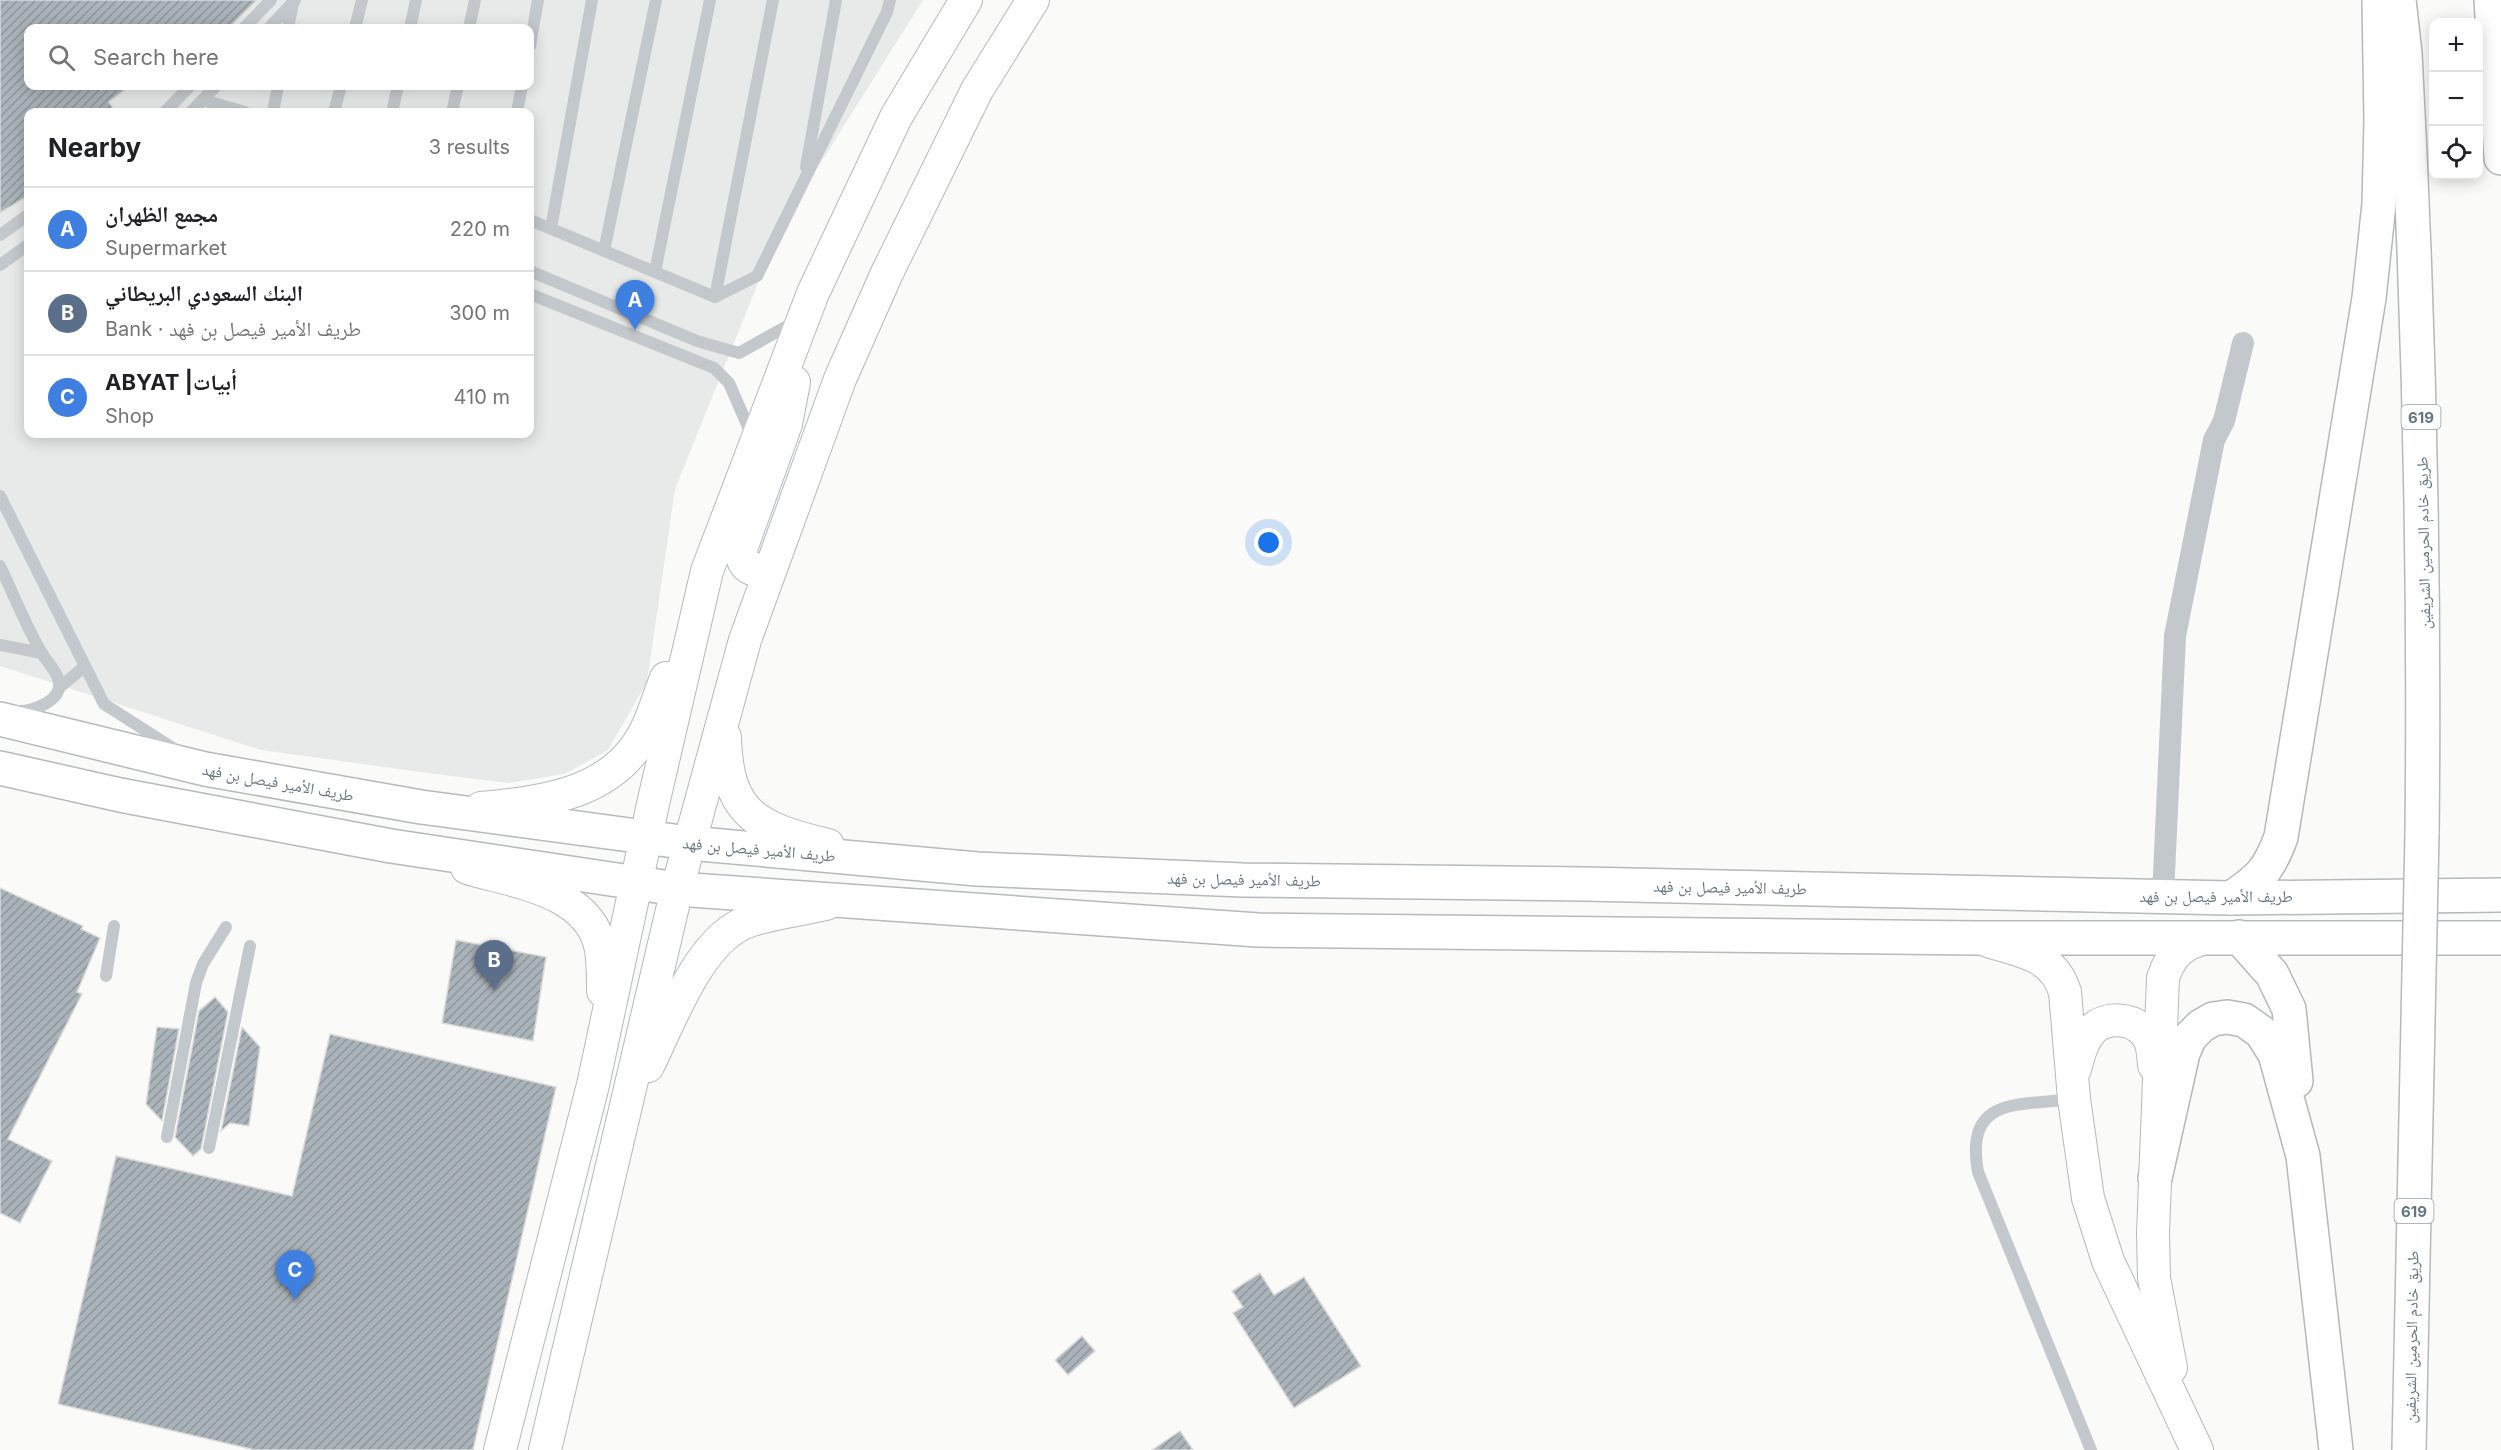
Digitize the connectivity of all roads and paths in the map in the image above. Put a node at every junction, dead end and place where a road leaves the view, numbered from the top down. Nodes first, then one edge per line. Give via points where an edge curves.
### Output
1 (271, 0) edge
2 (362, 0) edge
3 (416, 0) edge
4 (475, 0) edge
5 (538, 0) edge
6 (592, 0) edge
7 (656, 0) edge
8 (710, 0) edge
9 (773, 0) edge
10 (836, 0) edge
11 (890, 0) edge
12 (966, 0) edge
13 (1007, 0) edge
14 (1033, 0) edge
15 (2379, 0) edge
16 (2399, 0) edge
17 (2491, 0) edge
18 (294, 1) edge
19 (248, 24) edge
20 (273, 24) edge
21 (289, 24) edge
22 (356, 24) edge
23 (411, 24) edge
24 (470, 24) edge
25 (534, 24) edge
26 (186, 90) edge
27 (212, 90) edge
28 (277, 90) edge
29 (340, 90) edge
30 (397, 90) edge
31 (457, 90) edge
32 (521, 90) edge
33 (977, 90) junction
34 (203, 100) junction
35 (169, 108) edge
36 (195, 108) edge
37 (231, 108) edge
38 (274, 108) edge
39 (335, 108) edge
40 (393, 108) edge
41 (453, 108) edge
42 (518, 108) edge
43 (2501, 158) edge
44 (804, 181) junction
45 (24, 218) edge
46 (534, 222) edge
47 (550, 228) junction
48 (0, 235) edge
49 (24, 248) edge
50 (604, 251) junction
51 (0, 265) edge
52 (655, 272) junction
53 (534, 273) edge
54 (813, 293) junction
55 (534, 296) edge
56 (715, 297) junction
57 (2243, 343) dead end
58 (755, 442) junction
59 (0, 496) edge
60 (772, 564) junction
61 (0, 566) edge
62 (707, 571) junction
63 (0, 645) edge
64 (42, 653) junction
65 (85, 666) junction
66 (59, 688) junction
67 (0, 709) edge
68 (724, 715) junction
69 (0, 719) edge
70 (0, 768) edge
71 (205, 769) junction
72 (447, 811) junction
73 (646, 837) junction
74 (689, 843) junction
75 (391, 846) junction
76 (893, 861) junction
77 (637, 884) junction
78 (1584, 884) junction
79 (677, 889) junction
80 (2501, 895) edge
81 (2163, 896) junction
82 (2231, 898) junction
83 (841, 901) junction
84 (114, 926) dead end
85 (226, 927) dead end
86 (1258, 930) junction
87 (2239, 937) junction
88 (1978, 938) junction
89 (2205, 938) junction
90 (2501, 938) edge
91 (250, 946) dead end
92 (106, 976) dead end
93 (605, 1030) junction
94 (2074, 1086) junction
95 (2158, 1102) junction
96 (624, 1115) junction
97 (166, 1137) dead end
98 (208, 1148) dead end
99 (2303, 1156) junction
100 (2155, 1178) junction
101 (2180, 1413) junction
102 (500, 1450) edge
103 (545, 1450) edge
104 (2091, 1450) edge
105 (2197, 1450) edge
106 (2336, 1450) edge
107 (2409, 1450) edge

1 - 19 lane
2 - 22 lane
3 - 23 lane
4 - 24 lane
5 - 25 lane
6 - 47 lane
7 - 50 lane
8 - 52 lane
9 - 56 lane
10 - 44 lane
11 - 44 lane
12 - 54 street via 896,117
13 - 33 street
14 - 33 street
15 - 82 main road via 2379,204 2369,298 2281,837 2268,868 2258,880
16 - 107 main road, طريق خادم الحرمين الشريفين / 619, bridge via 2406,65 2421,400 2424,619
17 - 43 main road
18 - 20 lane
18 - 21 lane
26 - 35 lane
27 - 34 lane
28 - 38 lane
29 - 39 lane
30 - 40 lane
31 - 41 lane
32 - 42 lane
33 - 60 street via 840,379
34 - 36 lane
34 - 37 lane
44 - 56 lane via 757,276
45 - 48 lane
46 - 47 lane
47 - 50 lane
49 - 51 lane
50 - 52 lane
52 - 56 lane
53 - 54 lane via 697,341 739,352 789,325
54 - 58 street
54 - 60 street via 786,424 741,549 744,564 750,569 758,571
55 - 58 lane via 714,368 729,383
57 - 81 street via 2224,421 2214,440 2175,636
58 - 62 street
59 - 65 lane
60 - 68 street
61 - 64 lane
62 - 72 street via 645,732 620,764 591,785 561,796 533,803
62 - 73 street
63 - 64 lane
64 - 66 lane via 58,677
65 - 66 lane
65 - 71 lane via 104,704
66 - 67 lane via 54,698 28,712
68 - 74 street
68 - 76 street via 726,769 744,807 763,824 783,834
69 - 71 main road, طريف الأمير فيصل بن فهد
70 - 75 main road via 120,795
71 - 72 main road, طريف الأمير فيصل بن فهد
72 - 73 main road, طريف الأمير فيصل بن فهد
73 - 74 main road, طريف الأمير فيصل بن فهد
73 - 77 street
74 - 76 main road, طريف الأمير فيصل بن فهد
74 - 79 street
75 - 77 main road
75 - 93 street via 556,895 572,904 595,932 601,948
76 - 78 main road, طريف الأمير فيصل بن فهد via 977,869 1243,880
77 - 79 main road
77 - 93 street
78 - 81 main road, طريف الأمير فيصل بن فهد
78 - 86 main road via 1437,900 1239,904 1235,908 1236,918
79 - 83 main road
79 - 96 street
80 - 82 main road, طريف الأمير فيصل بن فهد
81 - 82 main road, طريف الأمير فيصل بن فهد
83 - 86 main road
83 - 96 street via 748,921 725,934 695,971
84 - 92 lane
85 - 97 lane via 196,983
86 - 88 main road
87 - 89 main road
87 - 90 main road
87 - 99 main road via 2272,974 2289,1009
88 - 89 main road
88 - 94 street via 2040,958 2054,969 2065,992
89 - 95 street via 2179,948 2163,978
91 - 98 lane
93 - 102 street
94 - 95 street via 2083,1042 2099,1024 2123,1021 2138,1026 2147,1035 2153,1049
94 - 101 street via 2088,1198 2108,1261
94 - 104 lane via 1999,1108 1980,1125 1975,1155 1978,1172
95 - 100 street
96 - 103 street
99 - 100 main road via 2275,1054 2261,1032 2244,1020 2213,1019 2190,1037 2182,1053
99 - 106 main road
100 - 101 street via 2154,1278
101 - 105 street

